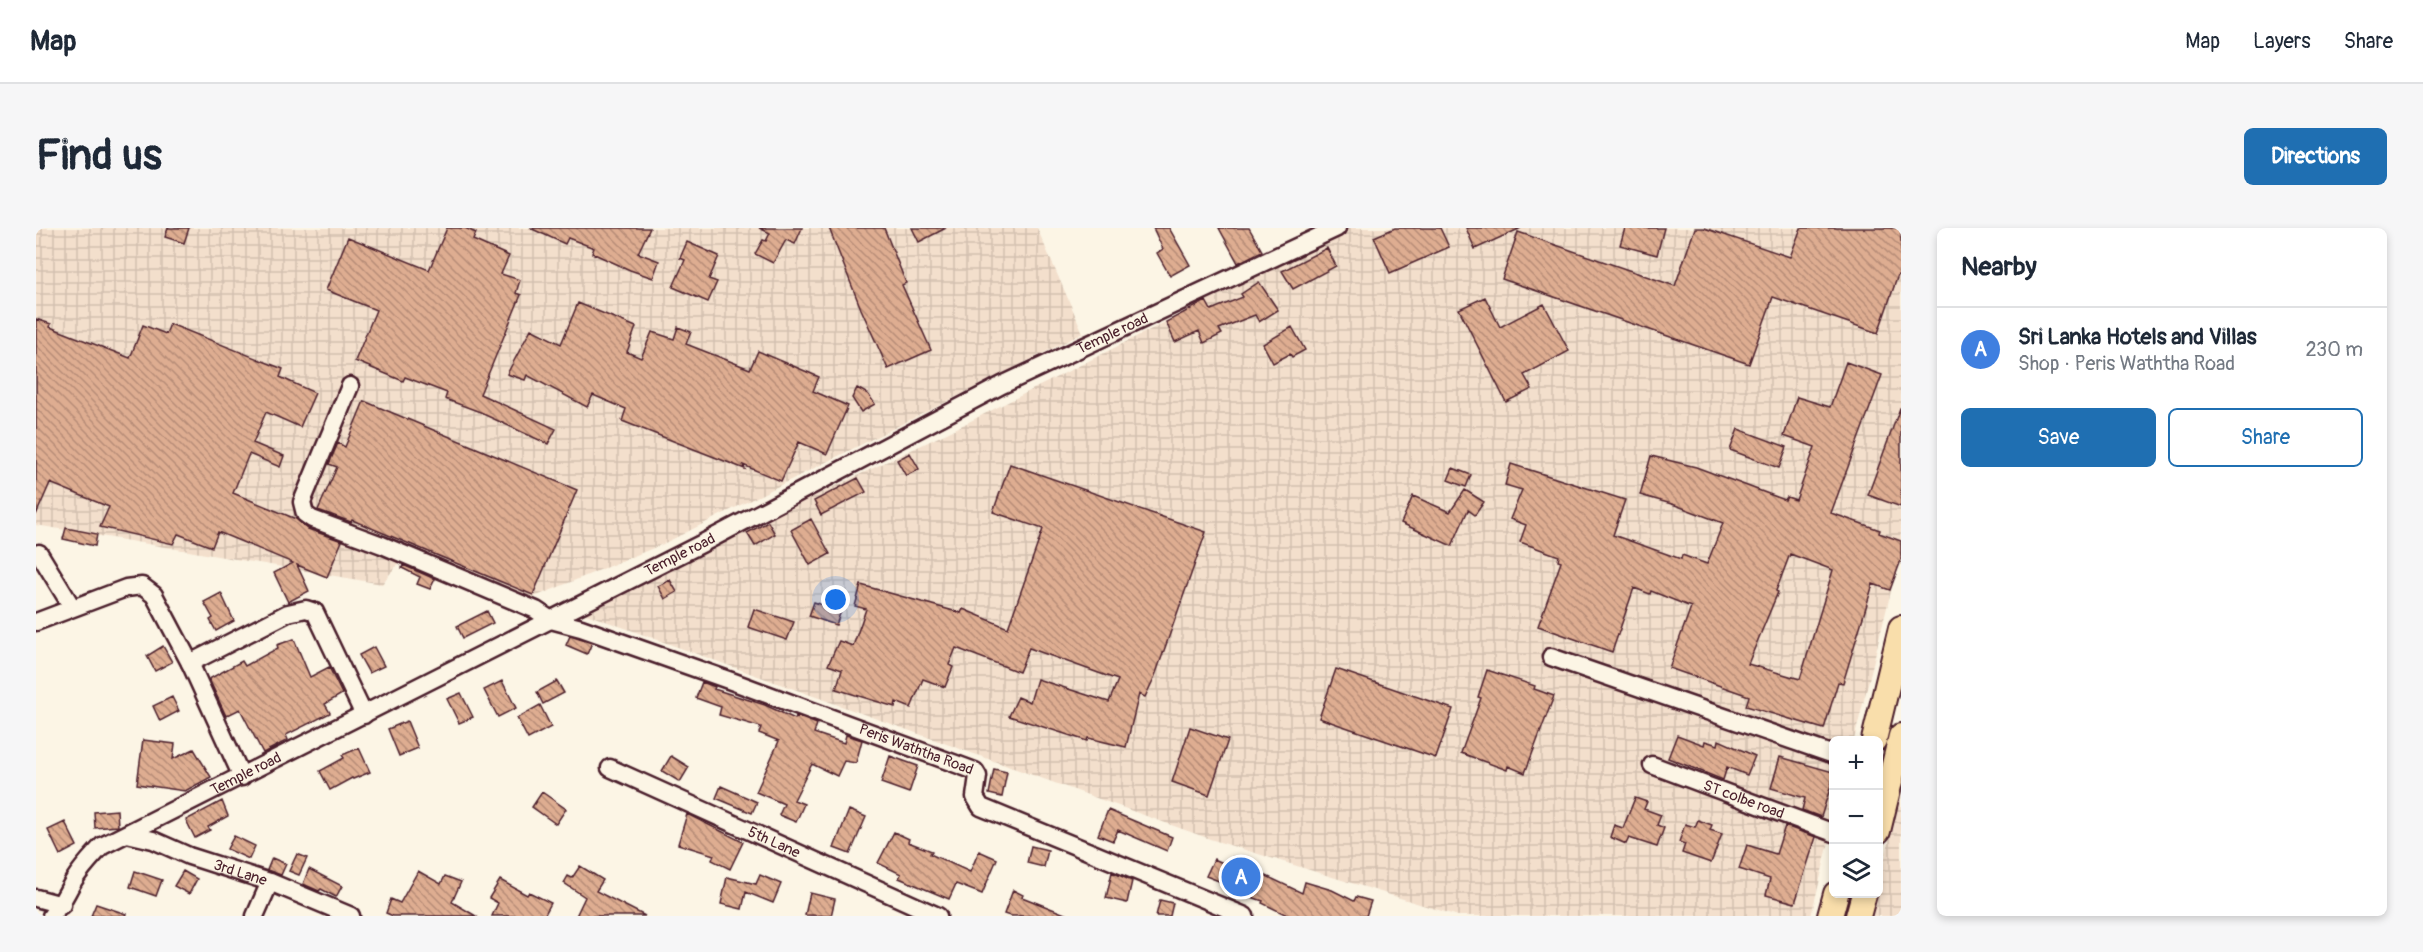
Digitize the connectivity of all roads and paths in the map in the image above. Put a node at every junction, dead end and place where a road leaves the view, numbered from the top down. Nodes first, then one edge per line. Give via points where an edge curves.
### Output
1 (1336, 228) edge
2 (1306, 234) edge
3 (350, 386) dead end
4 (39, 553) dead end
5 (72, 607) junction
6 (550, 620) junction
7 (36, 622) edge
8 (1901, 628) edge
9 (1551, 657) dead end
10 (190, 663) junction
11 (364, 715) junction
12 (1875, 736) edge
13 (1901, 736) edge
14 (1829, 754) edge
15 (1652, 765) dead end
16 (610, 768) dead end
17 (242, 777) junction
18 (1883, 810) edge
19 (1829, 831) edge
20 (126, 834) junction
21 (270, 882) junction
22 (36, 898) edge
23 (1835, 898) edge
24 (1863, 898) edge
25 (56, 911) edge
26 (255, 916) edge
27 (351, 916) edge
28 (938, 916) edge
29 (1245, 916) edge
30 (1830, 916) edge
31 (1858, 916) edge

1 - 2 street, Temple road
2 - 6 street, Temple road via 1002,385
3 - 6 street via 302,502 305,514 536,610
4 - 5 street
5 - 7 street
5 - 10 street via 142,586 154,595
6 - 11 street, Temple road
6 - 29 street, Peris Waththa Road via 734,682 975,771 975,797 981,807
8 - 12 highway
9 - 14 street
10 - 11 street via 288,613 306,609 315,612
10 - 17 street
11 - 17 street, Temple road
13 - 18 highway
15 - 19 street, ST colbe road
16 - 28 street, 5th Lane
17 - 20 street, Temple road
20 - 21 street, 3rd Lane
20 - 25 street, Temple road via 102,846 85,864
21 - 26 street
21 - 27 street, 3rd Lane
22 - 25 street
23 - 30 highway
24 - 31 highway

